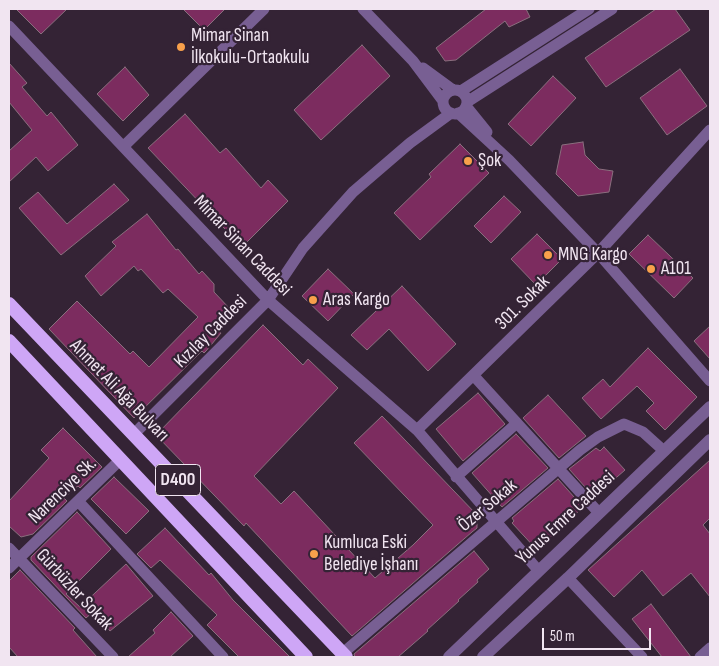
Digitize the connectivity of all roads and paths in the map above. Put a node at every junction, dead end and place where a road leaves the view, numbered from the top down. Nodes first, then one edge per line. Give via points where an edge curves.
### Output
1 (264, 9) edge
2 (363, 9) edge
3 (589, 9) edge
4 (612, 9) edge
5 (9, 26) edge
6 (455, 103) junction
7 (710, 130) edge
8 (124, 146) junction
9 (598, 253) junction
10 (268, 300) junction
11 (9, 304) edge
12 (9, 341) edge
13 (474, 376) junction
14 (710, 381) edge
15 (710, 408) edge
16 (517, 423) junction
17 (417, 430) junction
18 (134, 434) junction
19 (710, 440) edge
20 (664, 451) junction
21 (121, 459) junction
22 (558, 469) junction
23 (456, 477) junction
24 (78, 501) junction
25 (599, 513) junction
26 (495, 523) junction
27 (9, 548) edge
28 (20, 558) junction
29 (9, 568) edge
30 (538, 570) junction
31 (568, 578) junction
32 (710, 648) edge
33 (345, 655) edge
34 (113, 657) edge
35 (223, 657) edge
36 (306, 657) edge
37 (449, 657) edge
38 (482, 657) edge
39 (642, 657) edge
40 (700, 657) edge

1 - 8 street
2 - 6 street
3 - 6 street, Kızılay Caddesi
4 - 6 street, Kızılay Caddesi
5 - 8 street, Mimar Sinan Caddesi
6 - 9 street
6 - 10 street, Kızılay Caddesi via 353,192 303,248
7 - 9 street, 301. Sokak
8 - 10 street, Mimar Sinan Caddesi
9 - 13 street, 301. Sokak
9 - 14 street
10 - 17 street, Mimar Sinan Caddesi
10 - 18 street, Kızılay Caddesi
11 - 18 highway, Ahmet Ali Ağa Bulvarı / D400
12 - 21 highway, D400
13 - 16 street
13 - 17 street, 301. Sokak
15 - 20 street, Yunus Emre Caddesi
16 - 22 street
16 - 23 street
17 - 23 street, Mimar Sinan Caddesi
18 - 33 highway, Ahmet Ali Ağa Bulvarı / D400
19 - 31 street
20 - 22 street, Özer Sokak via 643,432 624,424 598,437
20 - 25 street, Yunus Emre Caddesi
21 - 24 street, Narenciye Sk.
21 - 36 highway, D400
22 - 25 street
22 - 26 street, Özer Sokak
23 - 26 street, Mimar Sinan Caddesi
24 - 28 street, Narenciye Sk.
24 - 35 street
25 - 30 street, Yunus Emre Caddesi
26 - 30 street, Mimar Sinan Caddesi
26 - 33 street, Özer Sokak
27 - 28 street, Gürbüzler Sokak
28 - 29 street, Narenciye Sk.
28 - 34 street, Gürbüzler Sokak
30 - 37 street, Yunus Emre Caddesi
31 - 38 street
31 - 39 street
32 - 40 street

